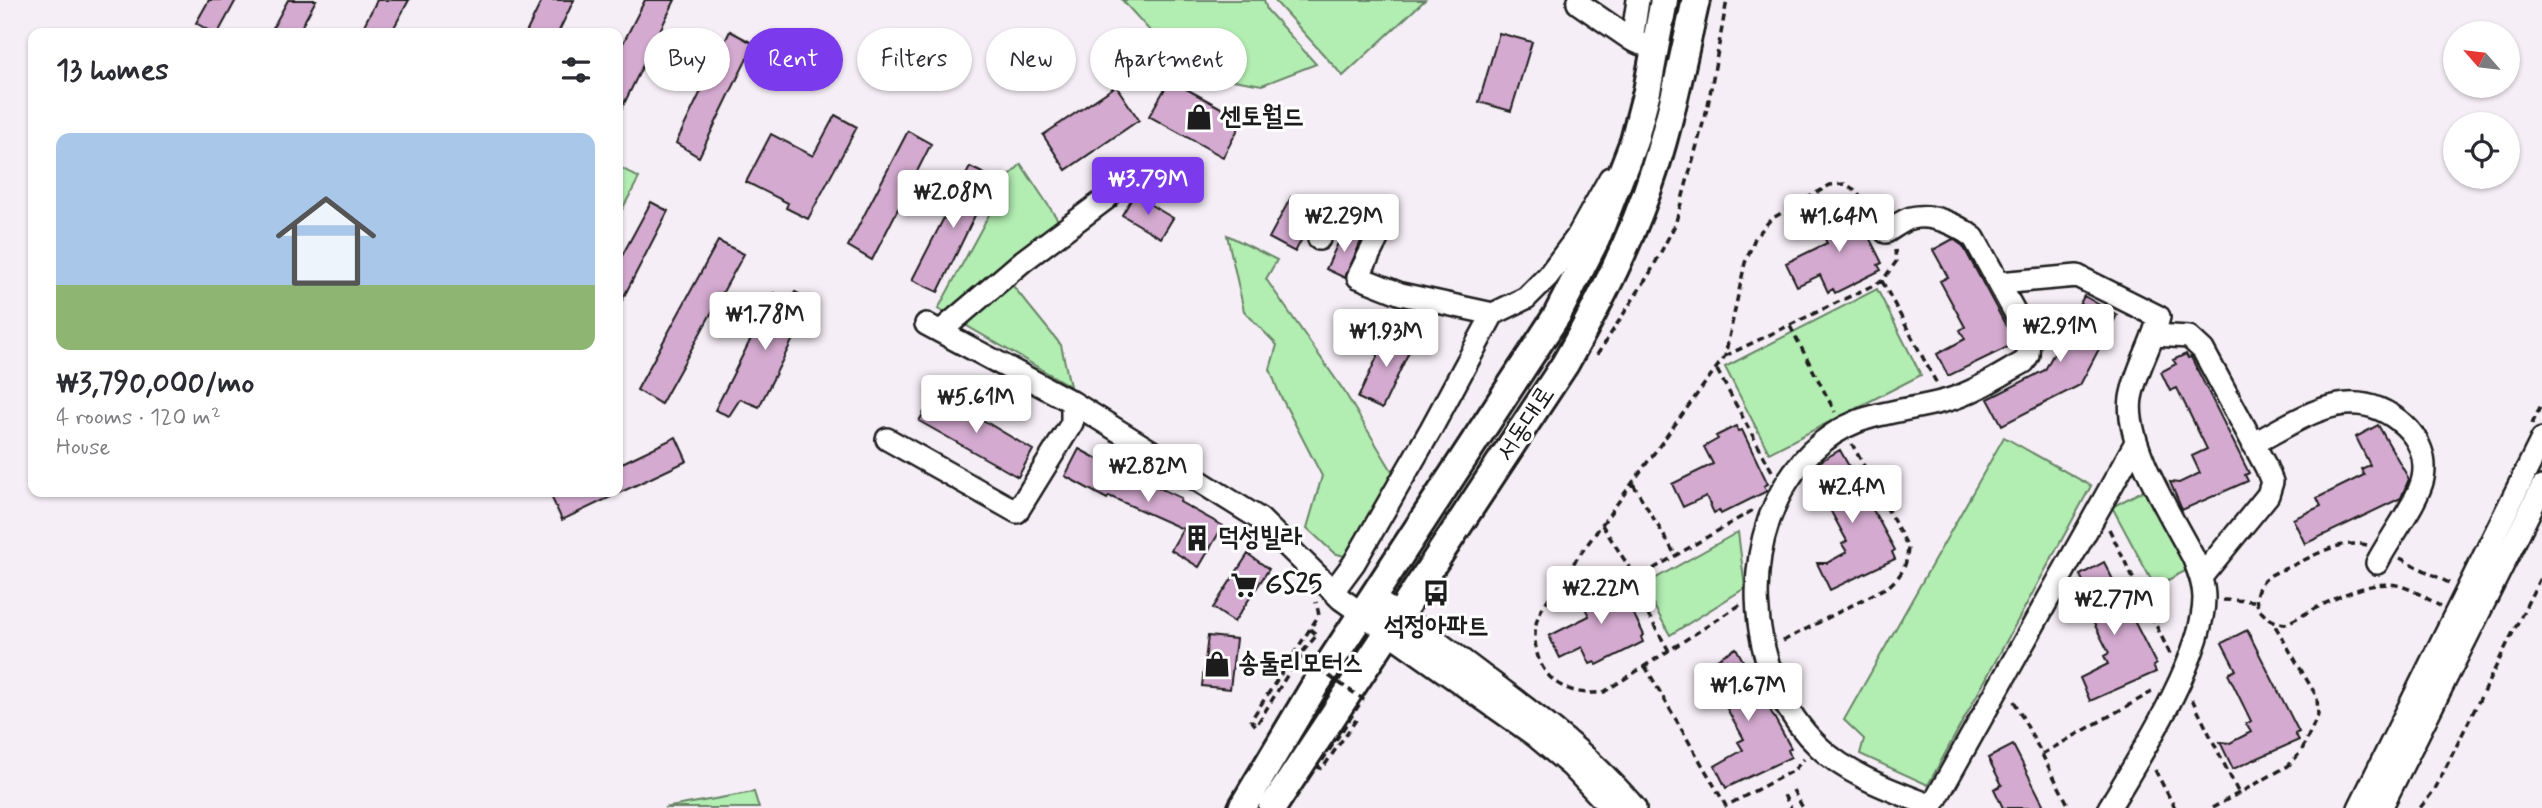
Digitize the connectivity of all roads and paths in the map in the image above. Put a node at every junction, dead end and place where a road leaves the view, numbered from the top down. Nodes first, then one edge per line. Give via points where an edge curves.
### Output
1 (1578, 0) edge
2 (1638, 0) edge
3 (1664, 0) edge
4 (1696, 0) edge
5 (1643, 45) junction
6 (1634, 141) junction
7 (1107, 198) dead end
8 (1886, 232) junction
9 (1319, 239) dead end
10 (1882, 281) junction
11 (1999, 283) junction
12 (1493, 314) junction
13 (1790, 325) junction
14 (2154, 335) junction
15 (1726, 356) junction
16 (1717, 370) junction
17 (1946, 401) junction
18 (1072, 402) junction
19 (1839, 420) junction
20 (887, 439) dead end
21 (2542, 439) edge
22 (2135, 443) junction
23 (2253, 444) junction
24 (1633, 484) junction
25 (2542, 487) edge
26 (1783, 492) junction
27 (2099, 509) junction
28 (1772, 514) junction
29 (1602, 525) junction
30 (1676, 555) junction
31 (2380, 556) junction
32 (2542, 574) edge
33 (2201, 576) junction
34 (1640, 584) junction
35 (2455, 586) dead end
36 (1325, 594) junction
37 (1756, 595) junction
38 (2204, 599) junction
39 (2256, 601) junction
40 (1367, 606) junction
41 (2444, 608) dead end
42 (2273, 622) junction
43 (1393, 623) junction
44 (1310, 629) junction
45 (1765, 650) junction
46 (1669, 651) junction
47 (1297, 654) junction
48 (1645, 666) junction
49 (2181, 676) junction
50 (2003, 680) junction
51 (1358, 717) dead end
52 (1816, 744) junction
53 (2144, 749) junction
54 (2042, 754) junction
55 (1793, 790) dead end
56 (2239, 793) junction
57 (1784, 795) dead end
58 (1931, 807) edge
59 (1242, 808) edge
60 (1272, 808) edge
61 (1611, 808) edge
62 (1635, 808) edge
63 (1791, 808) edge
64 (1803, 808) edge
65 (2070, 808) edge
66 (2109, 808) edge
67 (2175, 808) edge
68 (2212, 808) edge
69 (2360, 808) edge
70 (2381, 808) edge
71 (2420, 808) edge

1 - 5 street
2 - 5 street
3 - 5 main road, 서동대로
4 - 43 main road, 서동대로 via 1654,172 1597,308
5 - 6 main road, 서동대로
6 - 12 street via 1577,237 1548,276 1527,298
6 - 40 main road, 서동대로 via 1596,239 1557,315
7 - 18 street via 933,328
8 - 10 path via 1896,262
8 - 11 street via 1911,218 1942,219 1974,238
8 - 15 path via 1866,201 1845,184 1830,185 1771,219 1755,237 1745,263
9 - 12 street via 1334,210 1380,233 1358,277 1401,294
10 - 13 path
10 - 17 path
11 - 14 street via 2077,276 2159,317
11 - 17 street via 2029,338 2028,355 2024,362 1970,393
12 - 36 street via 1354,563
13 - 15 path
13 - 19 path
14 - 22 street via 2141,359 2130,400
14 - 23 street via 2189,337 2203,350
15 - 16 path
16 - 24 path
16 - 26 path
17 - 19 street
18 - 20 street via 1072,423 1017,512
18 - 36 street via 1260,519
19 - 26 street
19 - 45 path via 1908,547 1907,564 1889,586
21 - 69 street
22 - 27 street
22 - 33 street
23 - 31 street via 2335,404 2358,402 2395,417 2418,443 2424,472
23 - 33 street via 2272,482 2268,495
24 - 29 path
24 - 30 path
25 - 70 street
26 - 28 street
27 - 49 path
27 - 50 street
28 - 30 path via 1753,509
28 - 37 street via 1759,557
29 - 34 path
29 - 48 path via 1536,621 1534,650 1545,673 1567,691 1587,695 1604,692
30 - 34 path via 1646,573
31 - 35 path
31 - 39 path via 2352,542 2336,545 2269,576
32 - 71 path via 2435,789
33 - 38 street
34 - 46 path via 1639,599
36 - 40 street
36 - 44 path
37 - 45 street
37 - 46 path
38 - 39 path
38 - 49 street via 2197,638
39 - 42 path via 2264,617
40 - 43 street
40 - 59 main road, 서동대로
41 - 42 path via 2403,587 2378,583 2285,624
42 - 56 path via 2317,697 2318,715 2301,752 2288,766
43 - 60 main road, 서동대로
43 - 61 street via 1571,766
43 - 62 street via 1543,720
44 - 47 path
44 - 47 path via 1317,635
45 - 52 street via 1784,698
46 - 48 path
47 - 47 path via 1256,726 1251,720
47 - 51 path, bridge via 1363,699 1318,767 1322,769
48 - 52 path via 1726,806 1794,770
49 - 53 street
49 - 54 path
49 - 56 path
50 - 54 path
50 - 58 street
52 - 58 street via 1844,766
53 - 66 street
53 - 67 path
54 - 65 path
55 - 64 path
56 - 68 path
57 - 63 path

